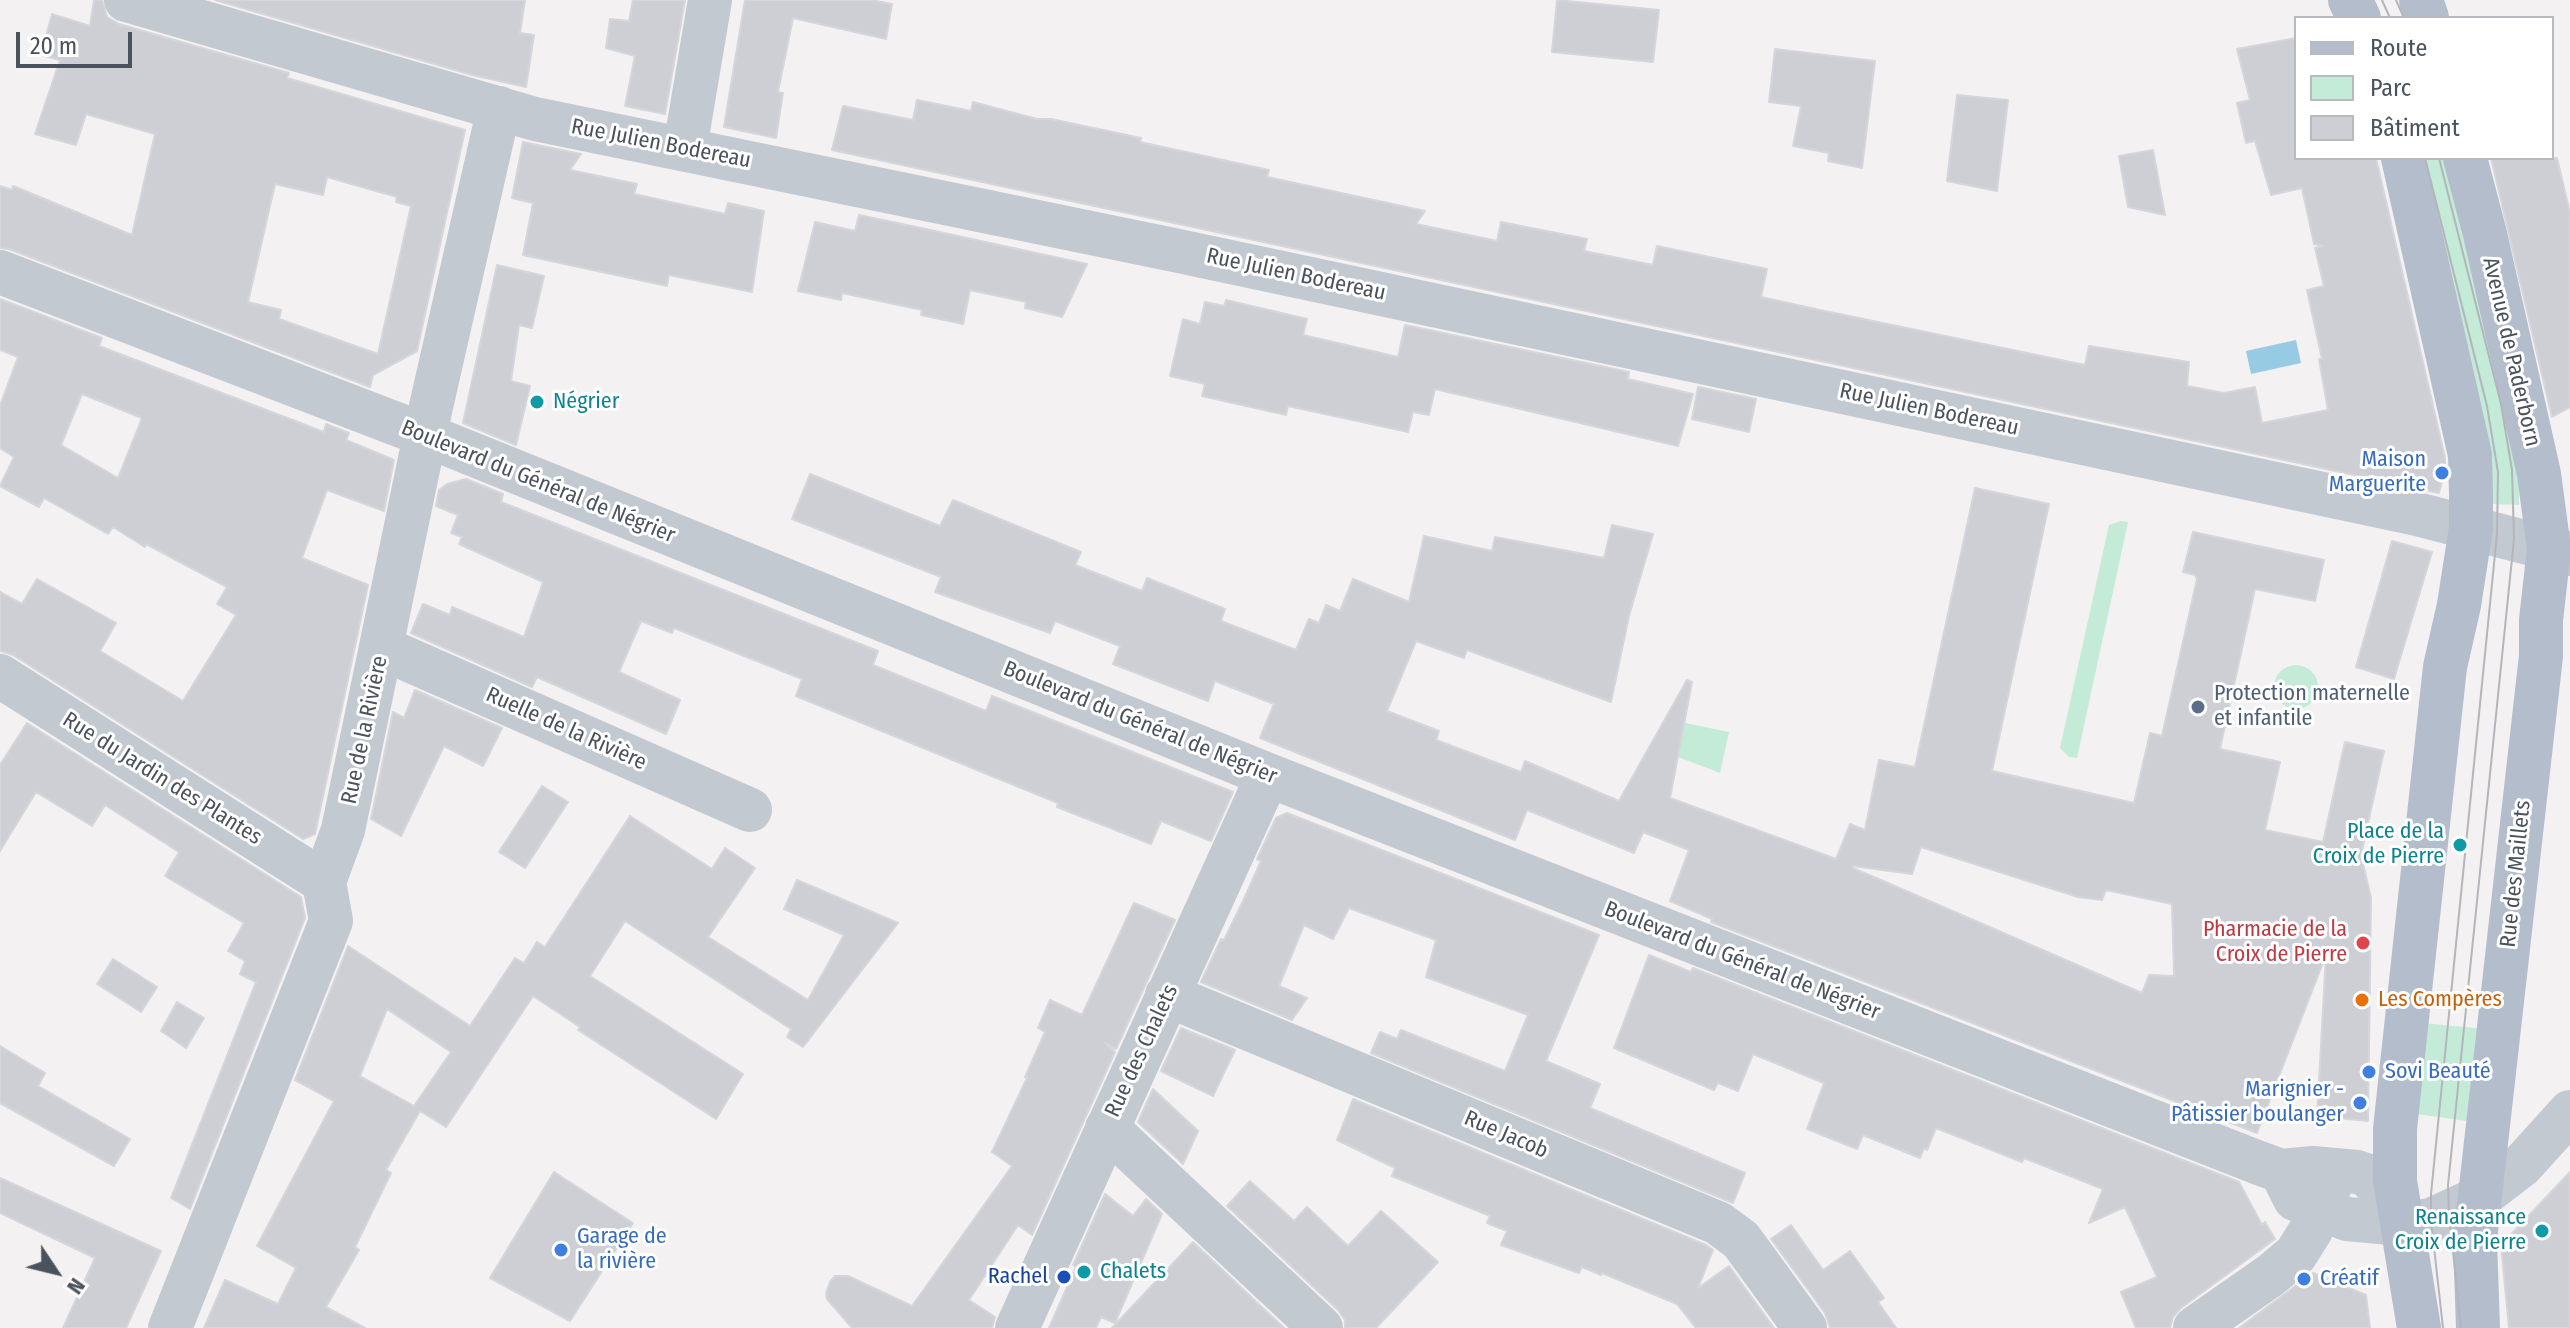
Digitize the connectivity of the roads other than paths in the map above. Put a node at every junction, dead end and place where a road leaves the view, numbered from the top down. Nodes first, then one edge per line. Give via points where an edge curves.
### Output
1 (126, 0) edge
2 (710, 0) edge
3 (499, 108) junction
4 (685, 148) junction
5 (2403, 160) edge
6 (2466, 160) edge
7 (0, 272) edge
8 (425, 435) junction
9 (2471, 528) junction
10 (2560, 551) edge
11 (382, 648) junction
12 (5, 692) edge
13 (1268, 775) junction
14 (750, 810) dead end
15 (324, 882) junction
16 (1167, 995) junction
17 (2570, 1112) edge
18 (1107, 1128) junction
19 (2371, 1163) junction
20 (2281, 1171) junction
21 (2479, 1198) junction
22 (2317, 1210) junction
23 (2401, 1224) junction
24 (170, 1328) edge
25 (1017, 1328) edge
26 (1321, 1328) edge
27 (1805, 1328) edge
28 (2195, 1328) edge
29 (2419, 1328) edge
30 (2478, 1328) edge

1 - 3 street, Rue Julien Bodereau
2 - 4 street
3 - 4 street, Rue Julien Bodereau
3 - 8 street, Rue de la Rivière
4 - 9 street, Rue Julien Bodereau
5 - 9 main road via 2470,455
6 - 10 main road, Avenue de Paderborn via 2548,528
7 - 8 street, Boulevard du Général de Négrier
8 - 11 street, Rue de la Rivière
8 - 13 street, Boulevard du Général de Négrier
9 - 10 street, Rue Julien Bodereau
9 - 19 main road via 2445,667
10 - 21 main road, Rue des Maillets via 2541,620
11 - 14 street, Ruelle de la Rivière
11 - 15 street, Rue de la Rivière via 343,830
12 - 15 street, Rue du Jardin des Plantes
13 - 16 street, Rue des Chalets
13 - 20 street, Boulevard du Général de Négrier
15 - 24 street, Rue de la Rivière via 331,921
16 - 18 street, Rue des Chalets
16 - 27 street, Rue Jacob via 1718,1223 1741,1240
17 - 21 street via 2522,1165
18 - 25 street, Rue des Chalets
18 - 26 street
19 - 20 street, Boulevard du Général de Négrier
19 - 22 street via 2332,1182
19 - 23 main road via 2395,1181
20 - 22 street via 2295,1199
21 - 23 street via 2431,1220
21 - 30 main road, Rue des Maillets
22 - 23 street
22 - 28 street via 2296,1254
23 - 29 main road

